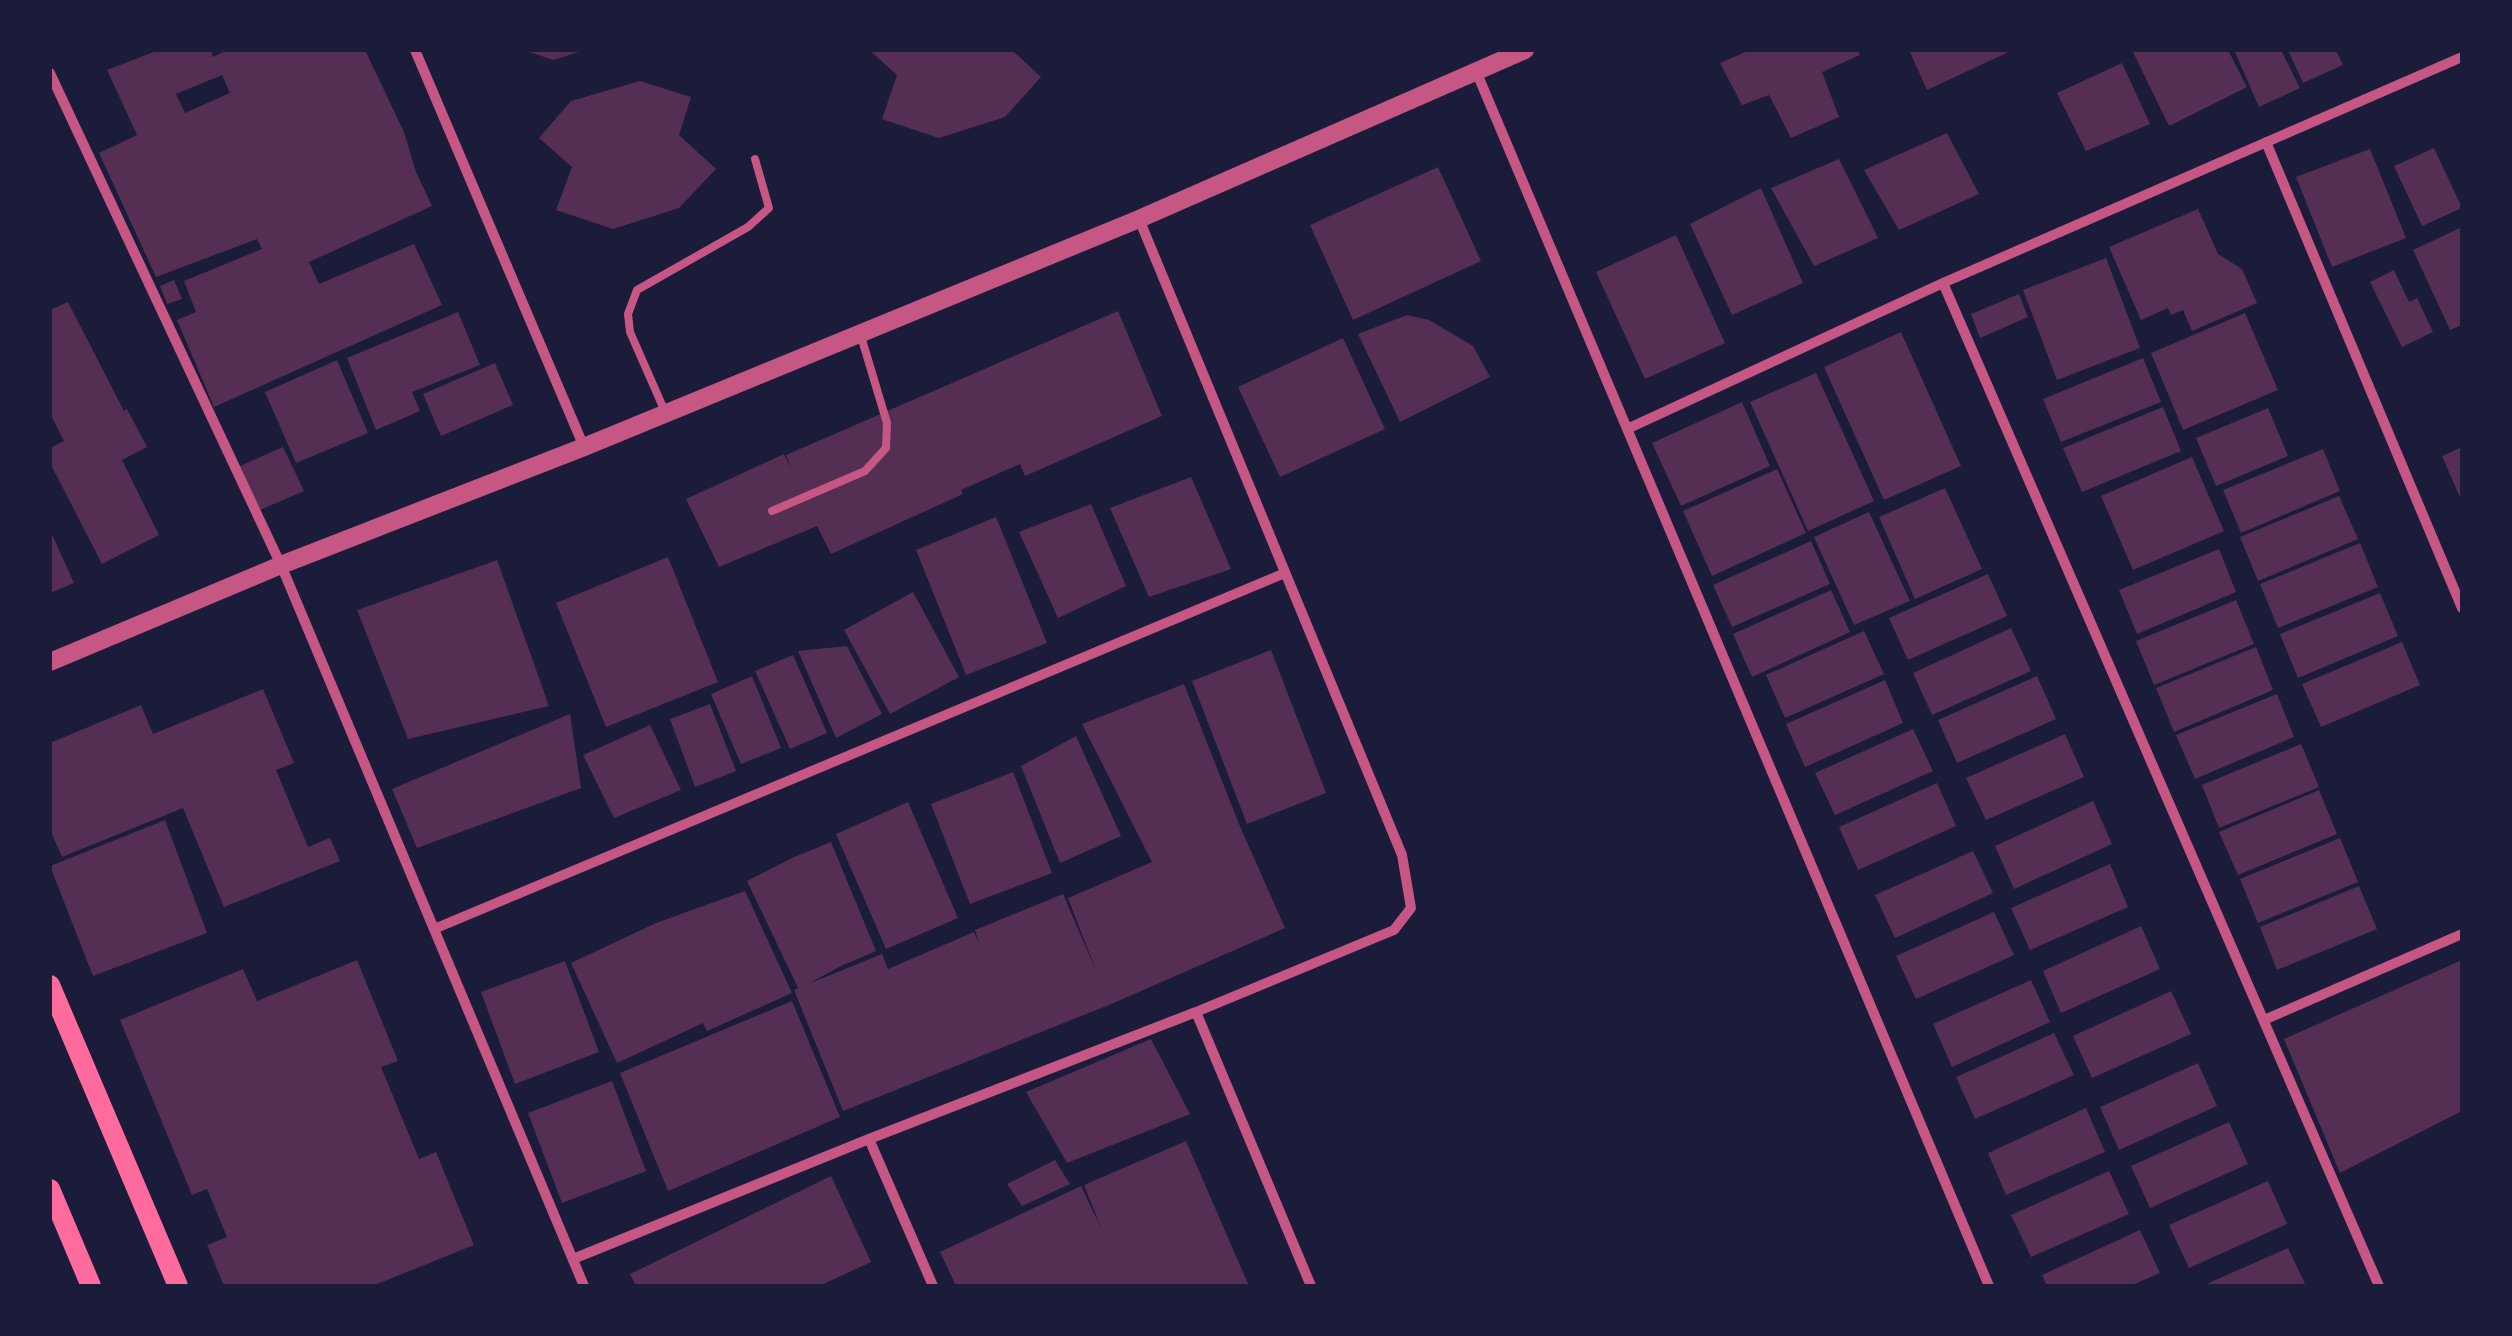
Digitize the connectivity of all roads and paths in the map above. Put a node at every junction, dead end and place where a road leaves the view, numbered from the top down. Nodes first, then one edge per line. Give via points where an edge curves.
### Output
1 (415, 50) edge
2 (1525, 50) edge
3 (2462, 57) edge
4 (1476, 71) junction
5 (50, 74) edge
6 (2266, 142) junction
7 (755, 158) dead end
8 (1139, 219) junction
9 (1943, 283) junction
10 (860, 333) junction
11 (666, 414) junction
12 (1627, 429) junction
13 (584, 446) junction
14 (772, 511) dead end
15 (281, 565) junction
16 (1285, 573) junction
17 (2462, 608) edge
18 (50, 662) edge
19 (434, 929) junction
20 (2462, 934) edge
21 (50, 985) edge
22 (1196, 1012) junction
23 (2264, 1020) junction
24 (869, 1139) junction
25 (50, 1190) edge
26 (573, 1259) junction
27 (91, 1286) edge
28 (178, 1286) edge
29 (584, 1286) edge
30 (933, 1286) edge
31 (1310, 1286) edge
32 (1989, 1286) edge
33 (2378, 1286) edge

1 - 13 street
2 - 4 street
3 - 6 street
4 - 8 street
4 - 12 street
5 - 15 street
6 - 9 street
6 - 17 street
7 - 11 lane via 769,208 638,290 628,314
8 - 10 street
8 - 16 street
9 - 12 street
9 - 23 street
10 - 11 street
10 - 14 lane via 887,423 886,448 865,471
11 - 13 street
12 - 32 street
13 - 15 street
15 - 18 street
15 - 19 street
16 - 19 street
16 - 22 street via 1402,855 1411,908 1394,930
19 - 26 street
20 - 23 street
21 - 28 main road
22 - 24 street
22 - 31 street
23 - 33 street
24 - 26 street
24 - 30 street
25 - 27 main road
26 - 29 street

